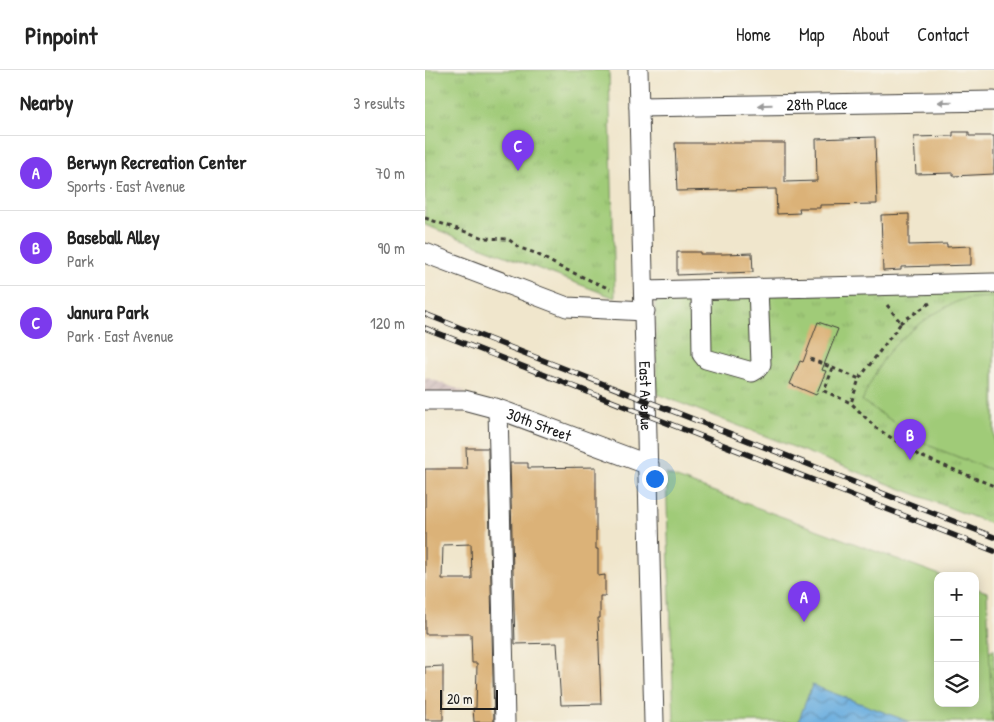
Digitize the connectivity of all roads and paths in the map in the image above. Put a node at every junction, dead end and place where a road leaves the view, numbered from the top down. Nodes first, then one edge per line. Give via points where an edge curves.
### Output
1 (638, 70) edge
2 (994, 101) edge
3 (639, 107) junction
4 (425, 218) edge
5 (425, 253) edge
6 (994, 283) edge
7 (758, 288) junction
8 (610, 289) dead end
9 (701, 290) junction
10 (644, 291) junction
11 (882, 298) dead end
12 (934, 301) dead end
13 (645, 311) junction
14 (901, 323) junction
15 (809, 359) dead end
16 (833, 368) junction
17 (859, 379) junction
18 (425, 400) edge
19 (851, 403) junction
20 (498, 409) junction
21 (649, 465) junction
22 (994, 486) edge
23 (505, 722) edge
24 (654, 722) edge

1 - 3 street, East Avenue
2 -> 3 street, 28th Place
3 - 10 street, East Avenue
4 - 8 path via 484,238 507,239 560,268
5 - 13 street via 567,307
6 - 7 street
7 - 9 street
7 - 9 street via 761,364 752,372 706,359 702,354
9 - 10 street
10 - 13 street, East Avenue
11 - 14 path
12 - 14 path
13 - 21 street, East Avenue
14 - 17 path
15 - 16 path
16 - 17 path
16 - 19 path via 824,391
17 - 19 path
18 - 20 street, 30th Street via 464,400
19 - 22 path via 876,428 918,456
20 - 21 street, 30th Street
20 - 23 street
21 - 24 street, East Avenue

